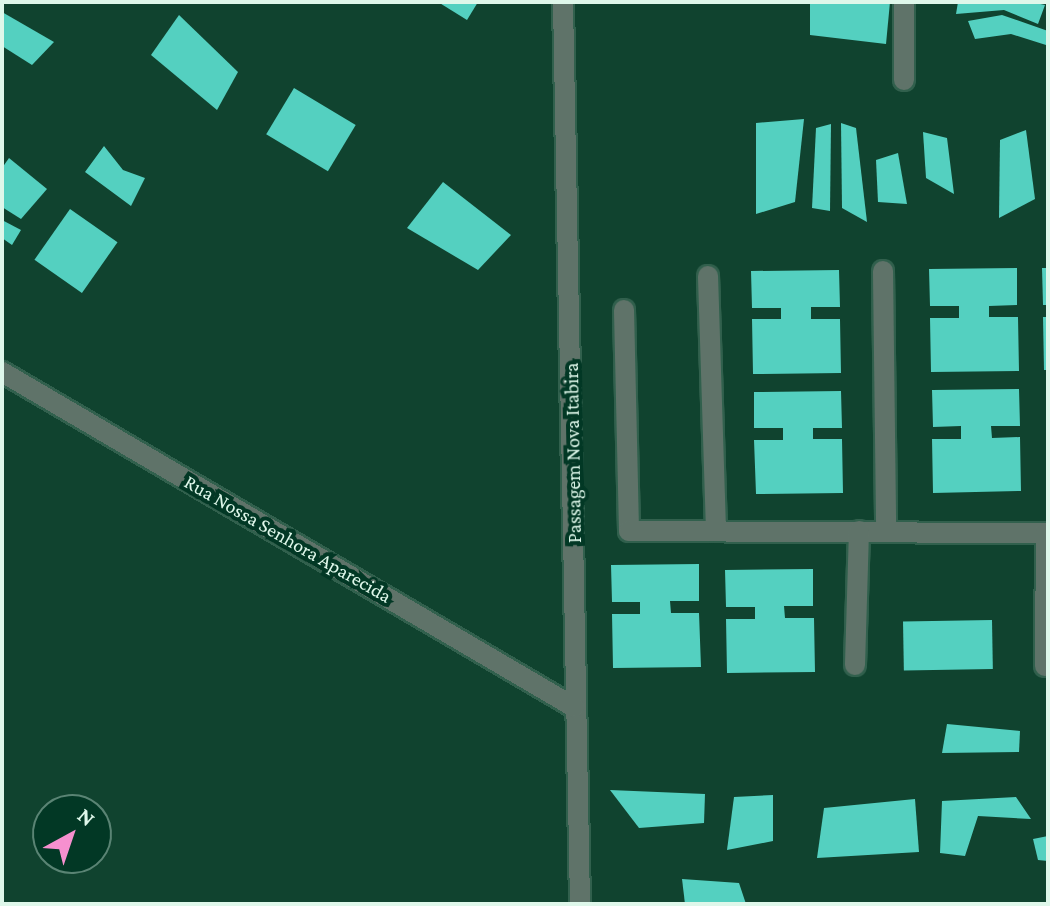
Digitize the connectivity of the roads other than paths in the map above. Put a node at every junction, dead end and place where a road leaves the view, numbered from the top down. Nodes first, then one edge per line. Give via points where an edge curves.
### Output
1 (563, 2) edge
2 (904, 2) edge
3 (904, 80) dead end
4 (883, 271) dead end
5 (708, 276) dead end
6 (624, 310) dead end
7 (2, 372) edge
8 (716, 531) junction
9 (859, 531) junction
10 (886, 532) junction
11 (1047, 533) edge
12 (855, 665) dead end
13 (1045, 666) dead end
14 (574, 707) junction
15 (580, 904) edge

1 - 14 street, Passagem Nova Itabira
2 - 3 street
4 - 10 street
5 - 8 street
6 - 8 street via 629,531
7 - 14 street, Rua Nossa Senhora Aparecida
8 - 9 street
9 - 10 street
9 - 12 street
10 - 11 street
11 - 13 street
14 - 15 street, Passagem Nova Itabira

